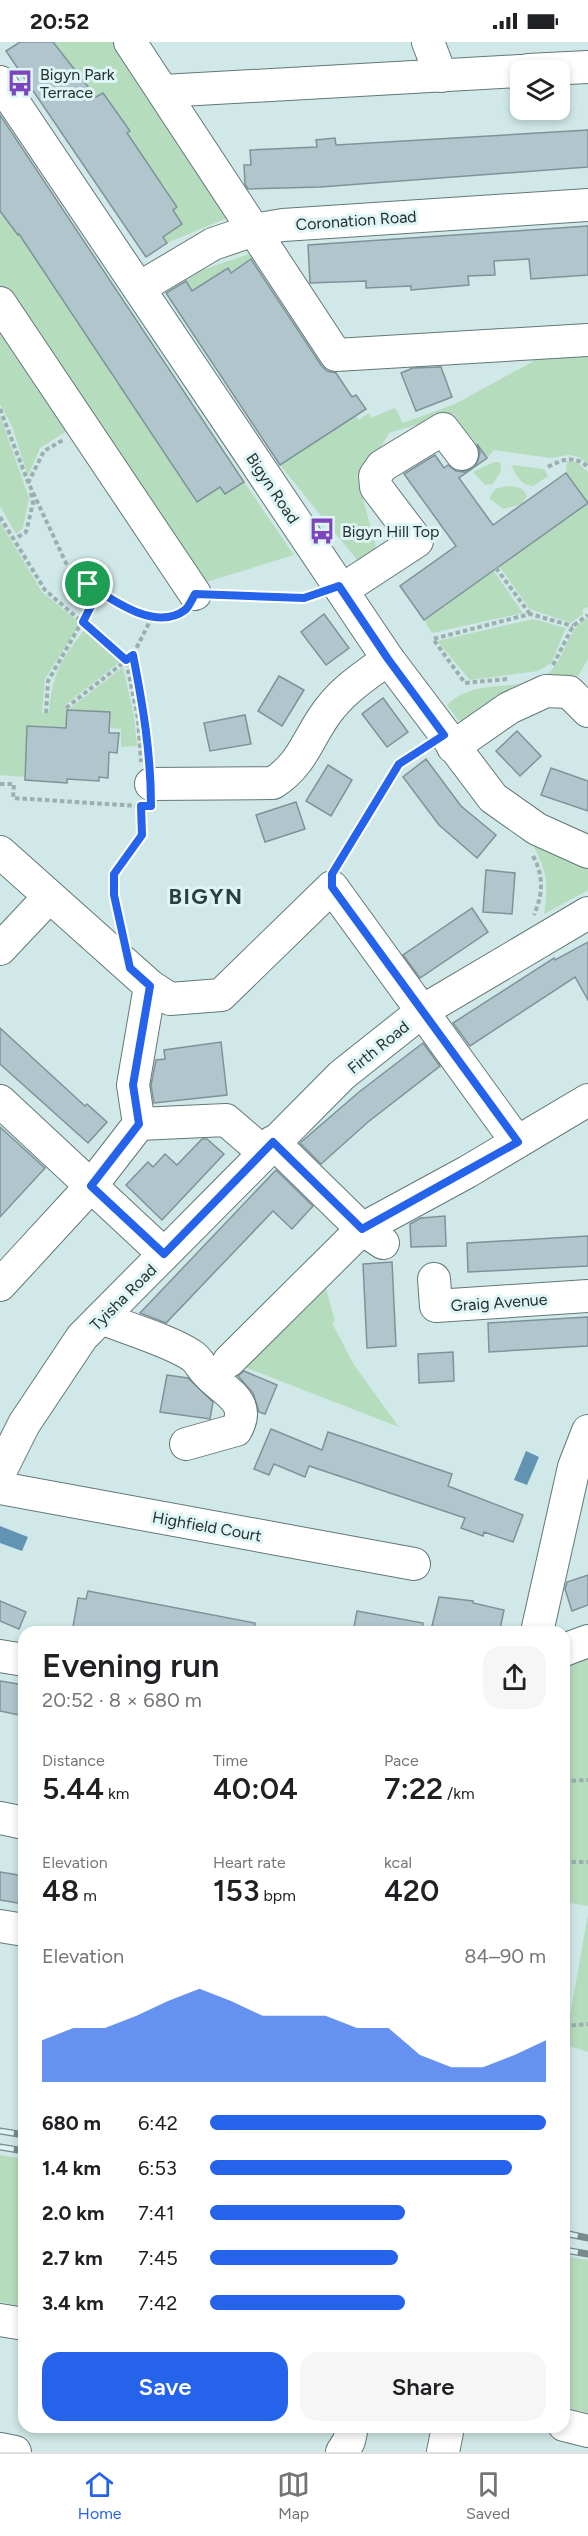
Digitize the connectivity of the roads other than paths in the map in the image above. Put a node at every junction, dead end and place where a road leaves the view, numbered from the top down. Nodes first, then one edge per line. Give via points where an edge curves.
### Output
1 (130, 42) edge
2 (428, 42) edge
3 (588, 67) edge
4 (570, 68) edge
5 (510, 72) edge
6 (441, 76) junction
7 (163, 91) junction
8 (4, 100) edge
9 (588, 205) edge
10 (254, 230) junction
11 (139, 288) junction
12 (0, 303) edge
13 (588, 340) edge
14 (462, 454) dead end
15 (340, 588) junction
16 (195, 594) road end
17 (388, 659) junction
18 (588, 711) edge
19 (449, 741) junction
20 (144, 788) road end
21 (0, 852) edge
22 (588, 852) edge
23 (49, 897) junction
24 (588, 913) edge
25 (0, 949) edge
26 (150, 986) junction
27 (424, 1010) junction
28 (588, 1100) edge
29 (3, 1110) edge
30 (139, 1124) junction
31 (518, 1142) junction
32 (268, 1147) junction
33 (91, 1186) junction
34 (373, 1236) junction
35 (164, 1254) junction
36 (434, 1279) dead end
37 (0, 1284) edge
38 (588, 1296) edge
39 (101, 1318) junction
40 (230, 1361) dead end
41 (588, 1431) edge
42 (186, 1444) dead end
43 (0, 1472) edge
44 (0, 1488) edge
45 (414, 1564) dead end
46 (538, 1626) edge
47 (588, 1641) edge
48 (570, 1648) edge
49 (0, 1656) edge
50 (18, 1659) edge
51 (0, 1818) edge
52 (18, 1822) edge
53 (0, 1926) edge
54 (18, 1929) edge
55 (0, 2320) edge
56 (18, 2323) edge
57 (570, 2427) edge
58 (588, 2431) edge
59 (351, 2433) edge
60 (447, 2433) edge
61 (0, 2450) edge
62 (15, 2452) edge
63 (342, 2452) edge
64 (442, 2452) edge

1 - 7 street
2 - 6 street
3 - 4 street
5 - 6 street
6 - 7 street
7 - 10 street
8 - 11 street, Bigyn Road
9 - 10 street, Coronation Road
10 - 11 street, Coronation Road via 213,244
10 - 13 street via 336,355
11 - 15 street, Bigyn Road
12 - 16 street
14 - 15 street via 443,429 382,466 375,476 376,487 417,541
15 - 17 street, Bigyn Road
17 - 19 street, Bigyn Road
17 - 20 street via 351,686 330,708 289,773 273,783
18 - 19 street via 569,692 546,691
19 - 22 street, Bigyn Road via 493,798 508,810 537,829
21 - 23 street
23 - 25 street
23 - 26 street
24 - 27 street, Firth Road
26 - 27 street via 170,999 221,995 293,908 332,887
26 - 30 street via 133,1085
27 - 31 street
27 - 32 street, Firth Road via 342,1075
28 - 31 street
29 - 33 street
30 - 32 street via 226,1120
30 - 33 street
31 - 34 street
32 - 34 street
32 - 35 street, Tyisha Road
33 - 35 street
33 - 37 street
34 - 40 street
35 - 39 street, Tyisha Road
36 - 38 street, Graig Avenue via 436,1306
39 - 42 street via 192,1355 233,1396 242,1411 236,1430
39 - 43 street, Tyisha Road via 82,1337 50,1384
41 - 46 street via 574,1467
44 - 45 street, Highfield Court
47 - 48 street
49 - 50 street
51 - 52 street
53 - 54 street
55 - 56 street
57 - 58 street
59 - 63 street
60 - 64 street
61 - 62 street

